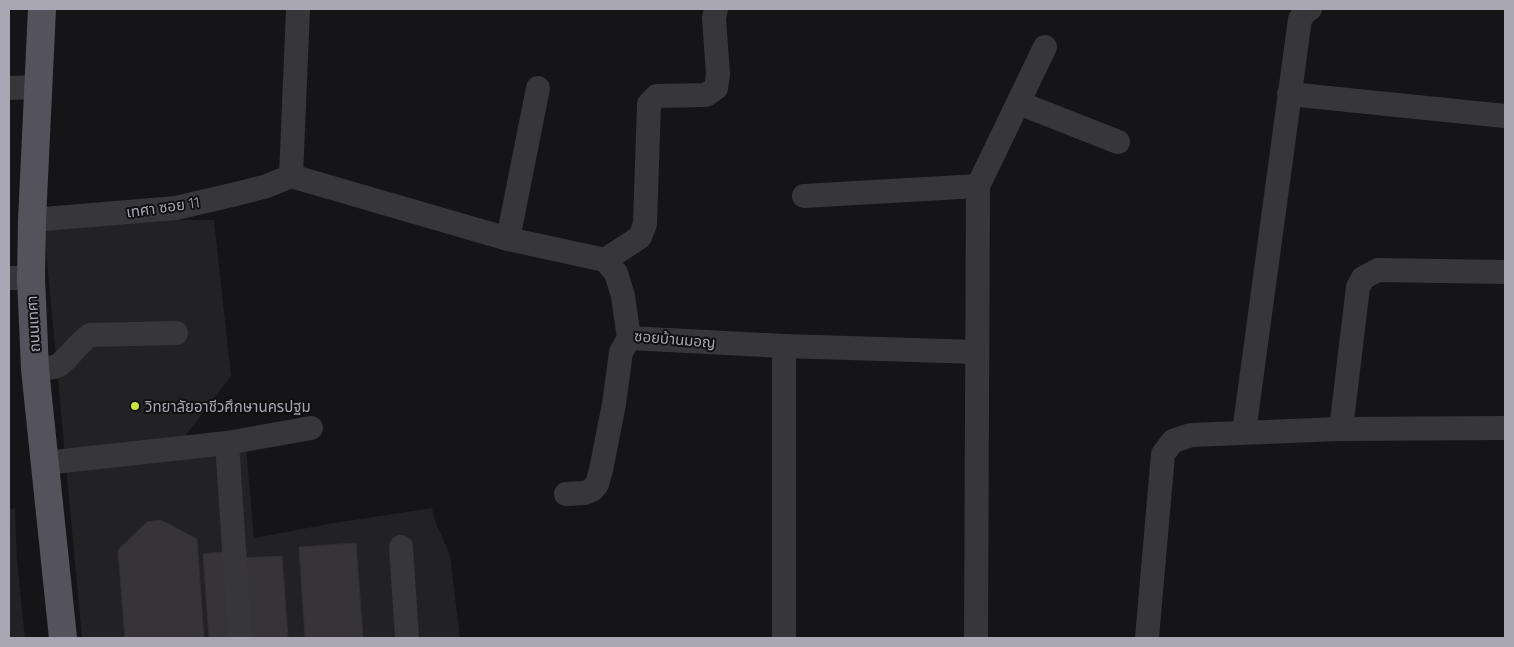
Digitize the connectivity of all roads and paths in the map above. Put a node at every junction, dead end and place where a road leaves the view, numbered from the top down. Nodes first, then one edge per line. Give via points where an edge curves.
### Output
1 (42, 9) edge
2 (298, 9) edge
3 (716, 9) edge
4 (1310, 9) edge
5 (1045, 47) dead end
6 (38, 87) junction
7 (9, 88) edge
8 (538, 88) dead end
9 (1290, 94) junction
10 (1019, 102) junction
11 (1505, 116) edge
12 (1118, 142) dead end
13 (291, 176) junction
14 (978, 186) junction
15 (804, 196) dead end
16 (32, 220) junction
17 (508, 239) junction
18 (606, 260) junction
19 (1505, 272) edge
20 (20, 278) edge
21 (176, 333) dead end
22 (629, 338) junction
23 (784, 346) junction
24 (977, 352) junction
25 (35, 369) junction
26 (311, 428) dead end
27 (1505, 428) edge
28 (1341, 429) junction
29 (1244, 432) junction
30 (227, 443) junction
31 (45, 463) junction
32 (566, 494) dead end
33 (401, 547) dead end
34 (63, 638) edge
35 (240, 638) edge
36 (407, 638) edge
37 (784, 638) edge
38 (976, 638) edge
39 (1147, 638) edge

1 - 6 main road, ถนนเทศา
2 - 13 street
3 - 18 street via 716,88 706,95 657,96 649,104 645,224 640,237
4 - 9 street via 1300,19
5 - 10 street
6 - 7 street
6 - 16 main road, ถนนเทศา
8 - 17 street
9 - 11 street
9 - 29 street
10 - 12 street
10 - 14 street
13 - 16 street, เทศา ซอย 11 via 267,186 176,208
13 - 17 street
14 - 15 street
14 - 24 street
16 - 20 main road, ถนนเทศา
17 - 18 street
18 - 22 street, ซอยบ้านมอญ via 616,273
19 - 28 street via 1378,270 1363,278 1358,287
20 - 25 main road, ถนนเทศา
21 - 25 street via 90,335 57,366
22 - 23 street, ซอยบ้านมอญ
22 - 32 street via 621,352 597,484 592,490
23 - 24 street, ซอยบ้านมอญ
23 - 37 street
24 - 38 street
25 - 31 main road, ถนนเทศา
26 - 30 street
27 - 28 street
28 - 29 street
29 - 39 street via 1191,435 1173,441 1163,454
30 - 31 street
30 - 35 street
31 - 34 main road, ถนนเทศา
33 - 36 street

